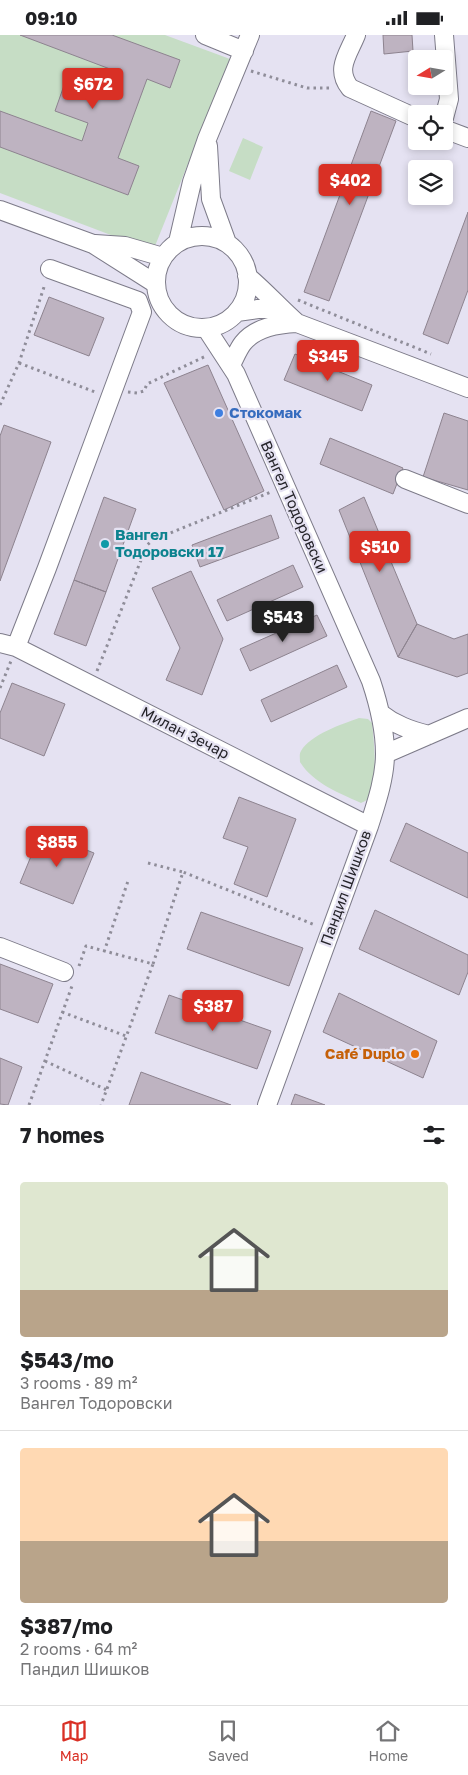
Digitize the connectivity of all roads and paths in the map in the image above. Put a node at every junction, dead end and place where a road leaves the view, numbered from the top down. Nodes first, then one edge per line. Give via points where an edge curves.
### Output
1 (205, 35) edge
2 (356, 35) edge
3 (444, 35) edge
4 (248, 61) edge
5 (350, 88) junction
6 (447, 105) edge
7 (408, 113) edge
8 (453, 132) edge
9 (468, 138) edge
10 (207, 139) junction
11 (0, 210) edge
12 (178, 242) junction
13 (93, 243) junction
14 (227, 243) junction
15 (163, 257) junction
16 (50, 269) joint
17 (247, 276) junction
18 (156, 284) junction
19 (297, 300) dead end
20 (281, 309) junction
21 (236, 312) junction
22 (297, 323) junction
23 (214, 326) junction
24 (432, 355) dead end
25 (19, 363) junction
26 (210, 363) dead end
27 (235, 367) junction
28 (468, 388) edge
29 (111, 395) junction
30 (0, 405) edge
31 (405, 479) dead end
32 (286, 487) junction
33 (468, 504) edge
34 (8, 645) edge
35 (92, 685) junction
36 (0, 688) edge
37 (380, 713) junction
38 (468, 718) edge
39 (429, 735) junction
40 (385, 754) junction
41 (369, 826) junction
42 (148, 863) dead end
43 (183, 872) junction
44 (128, 881) dead end
45 (330, 931) junction
46 (0, 947) edge
47 (104, 951) junction
48 (153, 965) junction
49 (72, 975) junction
50 (62, 1012) junction
51 (126, 1036) junction
52 (45, 1061) junction
53 (107, 1090) junction
54 (29, 1105) edge
55 (101, 1105) edge
56 (267, 1105) edge

1 - 4 street
2 - 5 street via 342,70 344,81
3 - 6 street
4 - 5 path via 307,88
4 - 10 street
5 - 7 street
8 - 9 street
10 - 12 street via 192,182
10 - 14 street via 211,199
11 - 13 street
12 - 14 street via 208,236
12 - 15 street
13 - 15 street via 125,246
13 - 18 street
14 - 17 street via 240,258
15 - 18 street via 157,269
16 - 25 path
16 - 29 street via 138,301 140,305 141,316
17 - 20 street
17 - 21 street via 246,295
18 - 23 street via 160,302 171,317 187,326
19 - 24 path
20 - 21 street
20 - 22 street
21 - 23 street
22 - 27 street via 275,325 253,333 243,343
22 - 28 street
23 - 27 street, Вангел Тодоровски
25 - 29 path
25 - 30 path
26 - 29 path via 207,355 147,384 144,391
27 - 32 street, Вангел Тодоровски
29 - 34 street via 47,568
31 - 33 street
32 - 35 path via 147,545
32 - 37 street, Вангел Тодоровски via 372,681
34 - 35 street, Милан Зечар
34 - 36 path
35 - 41 street, Милан Зечар
37 - 39 street via 408,730
37 - 40 street, Вангел Тодоровски
38 - 39 street
39 - 40 street
40 - 41 street, Пандил Шишков
41 - 45 street, Пандил Шишков
42 - 43 path
43 - 45 path
43 - 48 path
44 - 47 path
45 - 56 street, Пандил Шишков
46 - 49 street
47 - 48 path
47 - 49 path via 86,947
48 - 51 path
49 - 50 path
50 - 51 path
50 - 52 path
51 - 53 path
52 - 53 path
52 - 54 path
53 - 55 path

